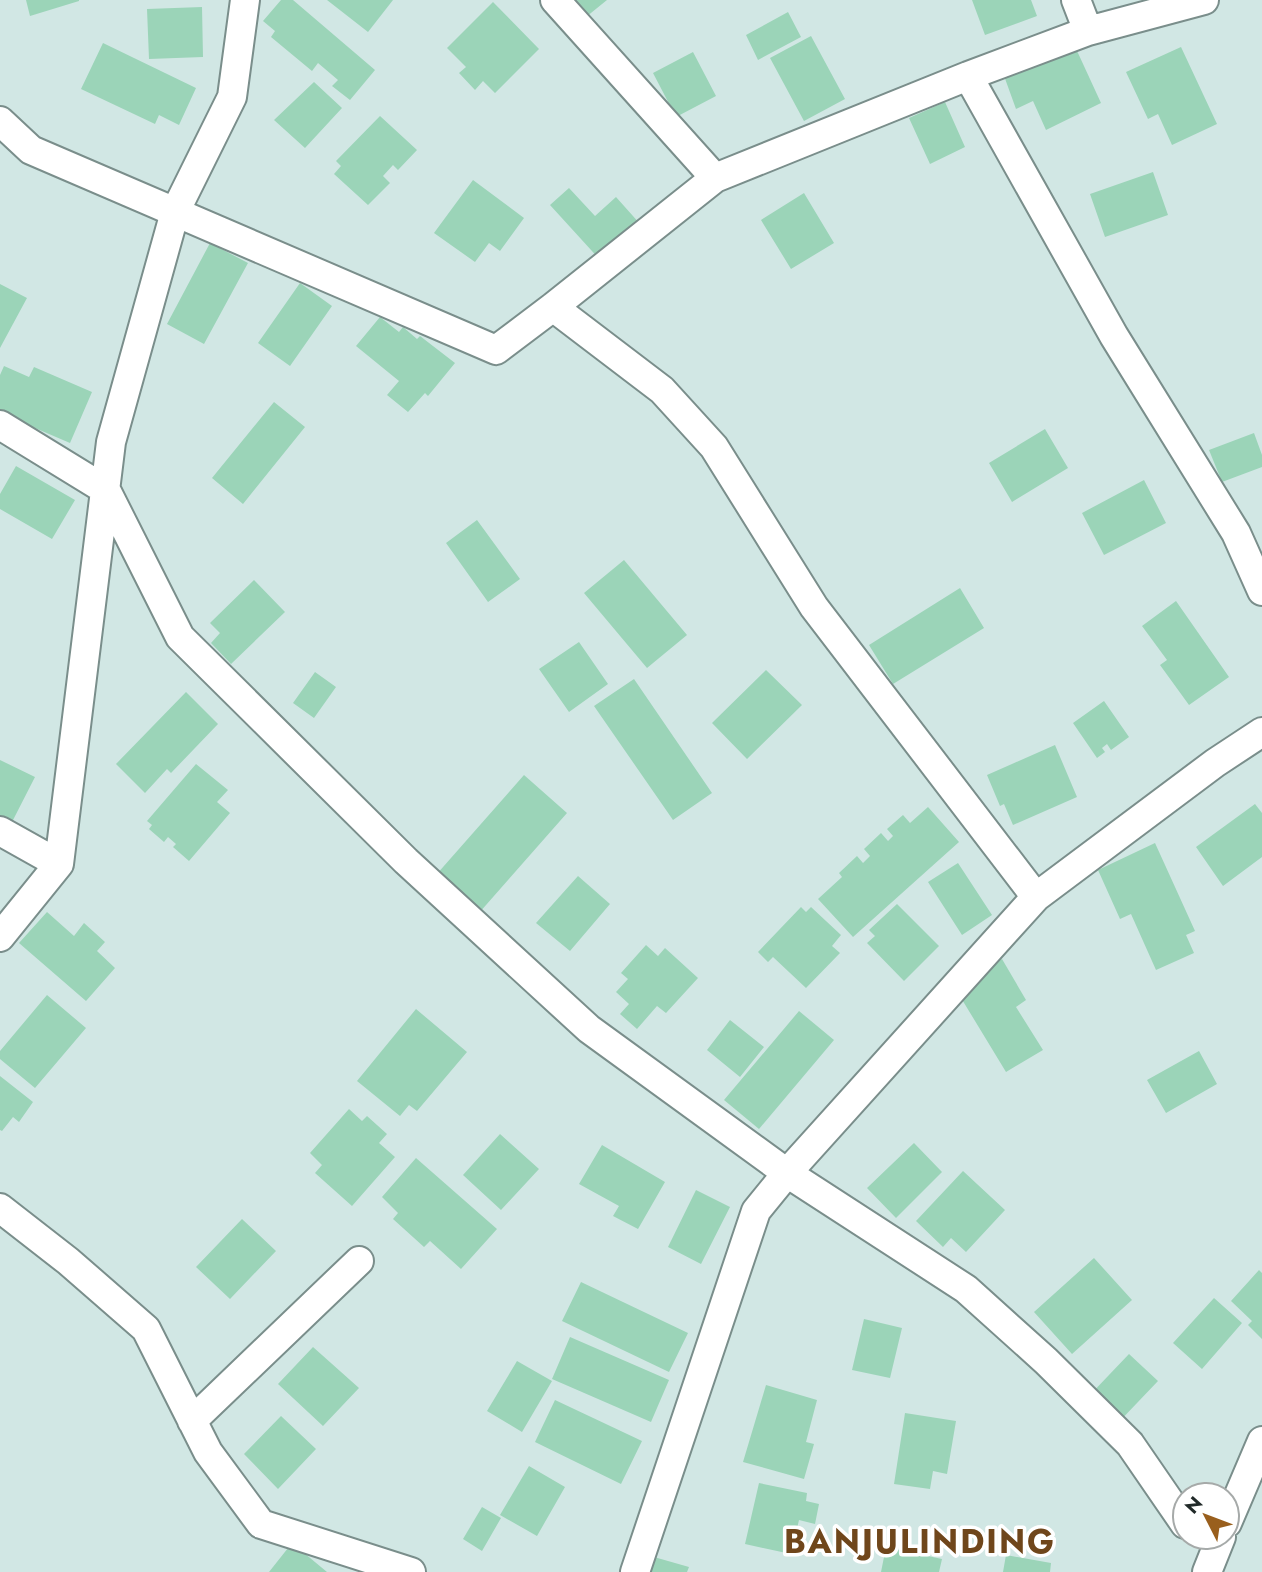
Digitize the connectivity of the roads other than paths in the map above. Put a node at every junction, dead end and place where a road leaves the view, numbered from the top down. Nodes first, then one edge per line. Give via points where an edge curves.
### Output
1 (245, 0) edge
2 (555, 0) edge
3 (1076, 0) edge
4 (1204, 0) edge
5 (1088, 31) junction
6 (968, 76) junction
7 (0, 121) edge
8 (715, 178) junction
9 (175, 212) junction
10 (553, 307) junction
11 (0, 425) edge
12 (106, 490) junction
13 (1262, 591) edge
14 (1262, 732) edge
15 (0, 831) edge
16 (59, 864) junction
17 (1036, 897) junction
18 (0, 937) edge
19 (787, 1173) junction
20 (0, 1208) edge
21 (359, 1261) dead end
22 (192, 1421) junction
23 (1262, 1441) edge
24 (1241, 1490) edge
25 (1171, 1504) edge
26 (411, 1572) edge
27 (635, 1572) edge

1 - 9 street via 232,97
2 - 8 street
3 - 5 street
4 - 5 street
5 - 6 street
6 - 8 street
6 - 13 street via 1114,336 1236,533
7 - 9 street via 31,150
8 - 10 street
9 - 10 street via 496,350
9 - 12 street via 111,442
10 - 17 street via 662,390 714,447 814,607
11 - 12 street
12 - 16 street
12 - 19 street via 180,637 406,861 589,1029
14 - 17 street
15 - 16 street
16 - 18 street
17 - 19 street
19 - 25 street via 966,1289 1130,1444
19 - 27 street via 756,1211
20 - 22 street via 146,1329
21 - 22 street
22 - 26 street via 208,1452 261,1524
23 - 24 street

